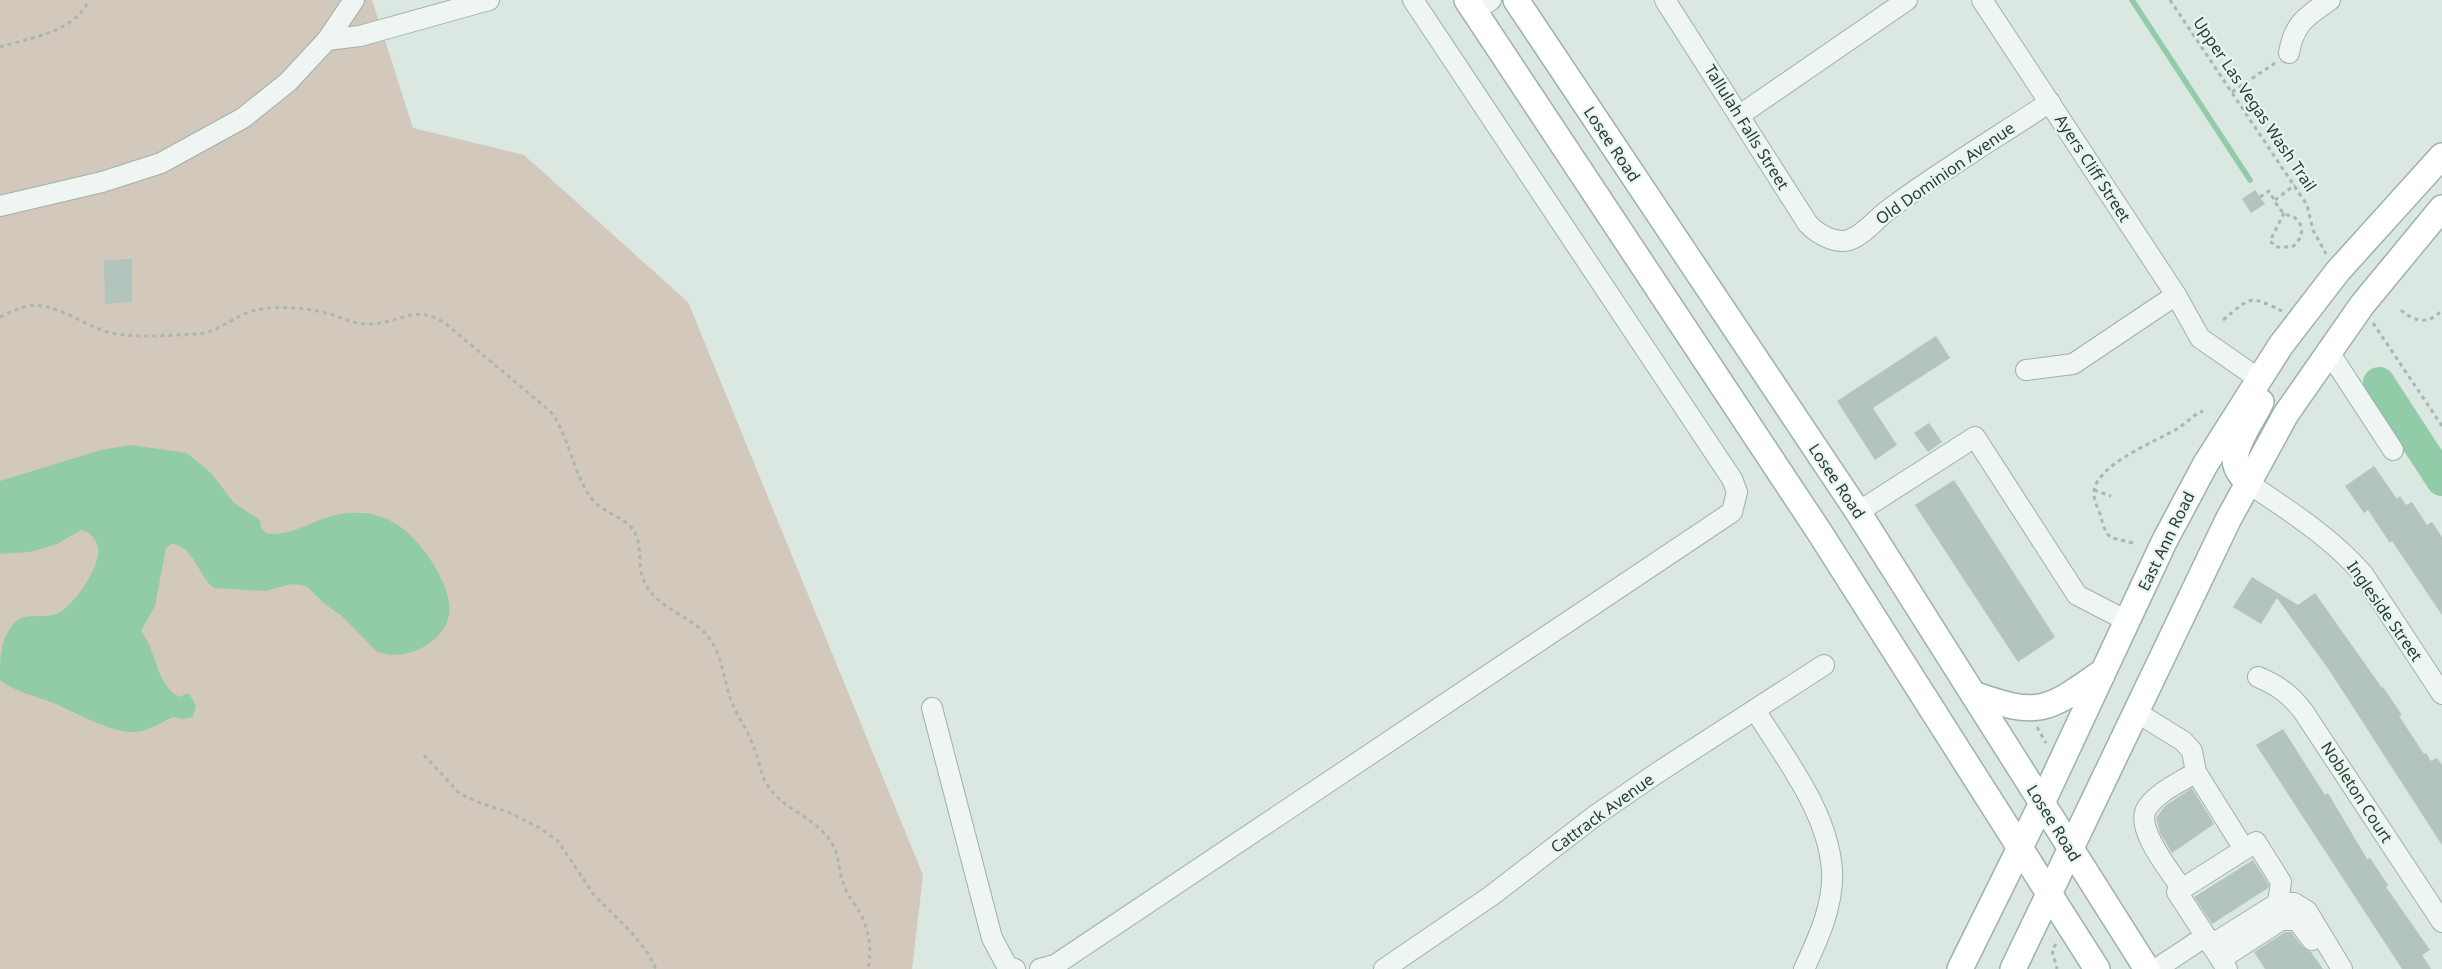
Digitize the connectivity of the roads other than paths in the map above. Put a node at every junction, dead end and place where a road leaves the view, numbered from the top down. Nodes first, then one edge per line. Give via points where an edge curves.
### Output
1 (354, 0) edge
2 (489, 0) edge
3 (1413, 0) edge
4 (1516, 0) edge
5 (1665, 0) edge
6 (1907, 0) edge
7 (1982, 0) edge
8 (2330, 0) edge
9 (1478, 4) edge
10 (327, 40) junction
11 (2288, 53) road end
12 (2050, 102) junction
13 (1740, 115) junction
14 (2442, 156) edge
15 (0, 206) edge
16 (2442, 208) edge
17 (1840, 241) joint
18 (2338, 271) junction
19 (2176, 295) junction
20 (2329, 352) junction
21 (2026, 370) dead end
22 (2259, 379) junction
23 (2393, 450) dead end
24 (2248, 483) junction
25 (1858, 512) junction
26 (2127, 621) junction
27 (1824, 665) dead end
28 (2104, 671) junction
29 (2258, 677) dead end
30 (1973, 694) junction
31 (2442, 694) edge
32 (932, 708) dead end
33 (1756, 710) junction
34 (2136, 712) junction
35 (2196, 772) junction
36 (2042, 804) junction
37 (2021, 848) junction
38 (2070, 849) junction
39 (2244, 849) junction
40 (2182, 889) junction
41 (2048, 894) junction
42 (2278, 903) junction
43 (2442, 922) edge
44 (2216, 952) edge
45 (1015, 969) edge
46 (1040, 969) edge
47 (1384, 969) edge
48 (1804, 969) edge
49 (1960, 969) edge
50 (2013, 969) edge
51 (2097, 969) edge
52 (2147, 969) edge
53 (2156, 969) edge
54 (2337, 969) edge
55 (2342, 969) edge

1 - 10 street
2 - 10 street via 360,36
3 - 46 street via 1732,479 1737,492 1732,512 1055,965
4 - 25 main road, Losee Road
5 - 13 street, Tallulah Falls Street
6 - 13 street
7 - 12 street, Ayers Cliff Street
8 - 11 street via 2300,22 2291,38
9 - 37 main road
10 - 15 street via 288,82 243,118 161,163 102,182
12 - 17 street, Old Dominion Avenue via 1888,210 1850,240
12 - 19 street, Ayers Cliff Street
13 - 17 street, Tallulah Falls Street via 1808,224 1819,234
14 - 18 main road, East Ann Road
16 - 20 main road via 2362,305
18 - 22 main road, East Ann Road
18 - 24 main road via 2274,377 2241,442 2235,460
19 - 21 street via 2073,364
19 - 22 street, Ayers Cliff Street via 2200,338
20 - 23 street
20 - 24 main road via 2286,414
22 - 26 main road, East Ann Road via 2188,494
24 - 31 street, Ingleside Street via 2322,535 2363,574
24 - 34 main road
25 - 26 street via 1975,437 2077,596
25 - 30 main road, Losee Road
26 - 28 main road, East Ann Road
27 - 33 street, Cattrack Avenue
28 - 30 main road via 2067,697 2041,708 2006,706
28 - 36 main road, East Ann Road
29 - 43 street, Nobleton Court via 2280,687 2298,704
30 - 36 main road, Losee Road
32 - 45 street via 992,938 1007,966
33 - 47 street, Cattrack Avenue via 1626,794 1491,896
33 - 48 street via 1814,806 1824,832 1832,871 1830,900
34 - 35 street via 2183,740 2192,750
34 - 38 main road
35 - 39 street
35 - 40 street via 2156,798 2146,809 2143,820 2145,832
36 - 37 main road, East Ann Road
36 - 38 main road, Losee Road
37 - 41 main road
37 - 49 main road, East Ann Road
38 - 41 main road
38 - 52 main road, Losee Road
39 - 40 street
39 - 42 street via 2256,842 2281,882
40 - 44 street via 2177,892
41 - 50 main road
41 - 51 main road
42 - 44 street
42 - 55 street via 2294,903 2306,911
44 - 53 street
44 - 54 street via 2281,920 2290,919 2297,920 2327,962

